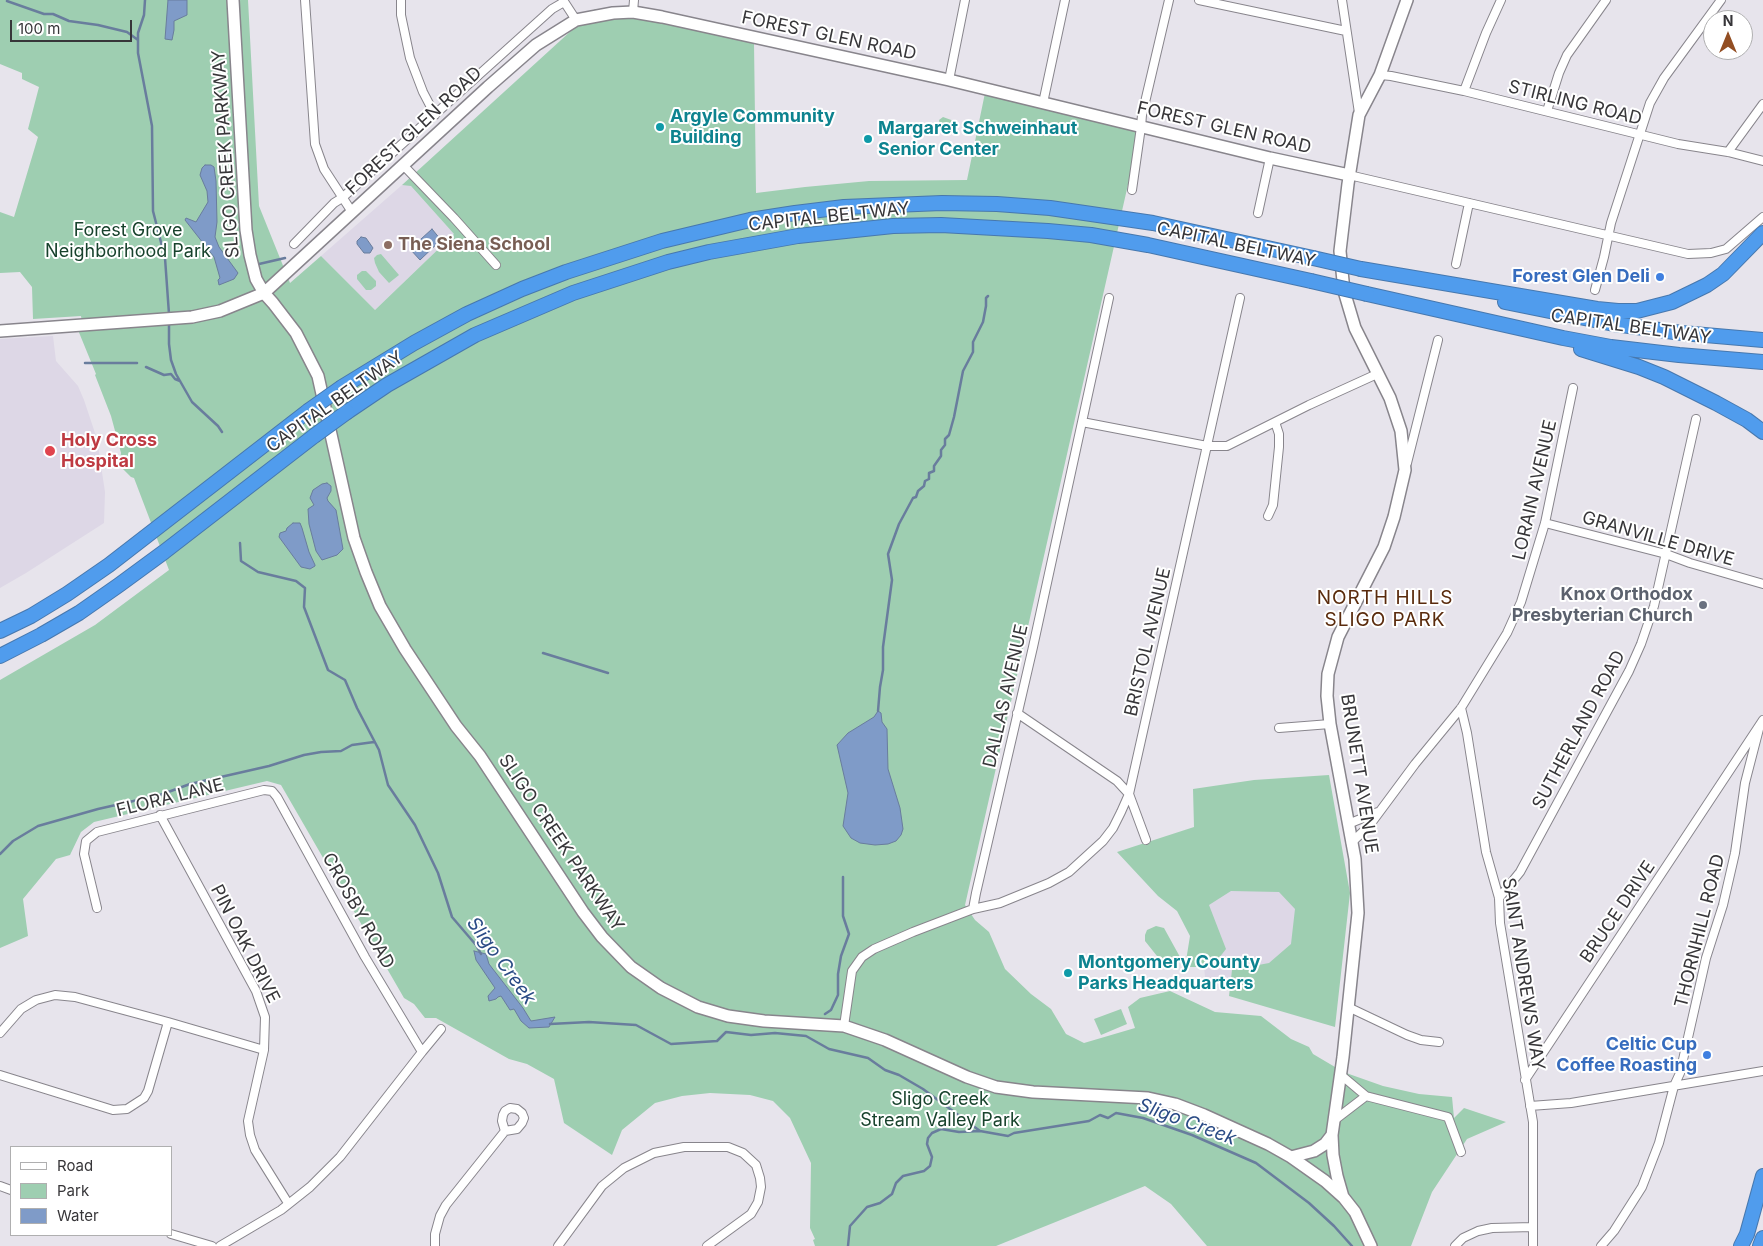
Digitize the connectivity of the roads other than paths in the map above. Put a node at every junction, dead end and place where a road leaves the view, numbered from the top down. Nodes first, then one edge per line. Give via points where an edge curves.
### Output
1 (233, 0) edge
2 (305, 0) edge
3 (401, 0) edge
4 (964, 0) edge
5 (1065, 0) edge
6 (1170, 0) edge
7 (1198, 0) edge
8 (1342, 0) edge
9 (1407, 0) edge
10 (1501, 0) edge
11 (1606, 0) edge
12 (1721, 0) edge
13 (564, 1) edge
14 (634, 6) edge
15 (576, 20) junction
16 (1346, 31) junction
17 (1380, 75) junction
18 (949, 80) junction
19 (1464, 91) junction
20 (1043, 103) junction
21 (1763, 104) edge
22 (1548, 111) junction
23 (435, 115) junction
24 (1359, 115) junction
25 (1142, 126) junction
26 (1639, 135) junction
27 (1728, 152) junction
28 (1270, 158) junction
29 (1763, 161) edge
30 (403, 165) junction
31 (1349, 175) junction
32 (1132, 190) dead end
33 (342, 198) junction
34 (1469, 203) junction
35 (352, 212) junction
36 (1258, 213) dead end
37 (1763, 216) edge
38 (1763, 233) edge
39 (1608, 235) junction
40 (294, 244) dead end
41 (1456, 264) dead end
42 (496, 266) dead end
43 (1361, 269) junction
44 (1595, 290) dead end
45 (264, 293) junction
46 (1109, 298) dead end
47 (1240, 298) dead end
48 (1511, 326) junction
49 (0, 331) edge
50 (1438, 340) dead end
51 (1763, 340) edge
52 (1763, 362) edge
53 (1377, 374) junction
54 (1573, 388) dead end
55 (1696, 419) dead end
56 (1082, 422) junction
57 (1275, 422) junction
58 (1763, 432) edge
59 (1207, 446) junction
60 (1405, 470) junction
61 (1268, 516) dead end
62 (1545, 523) junction
63 (1666, 554) junction
64 (1763, 584) edge
65 (0, 631) edge
66 (0, 656) edge
67 (1461, 708) junction
68 (1017, 713) junction
69 (1761, 722) edge
70 (1330, 724) junction
71 (1279, 728) dead end
72 (1736, 761) junction
73 (1749, 766) junction
74 (264, 790) joint
75 (1129, 794) junction
76 (1382, 810) junction
77 (160, 815) junction
78 (1348, 824) junction
79 (1146, 840) dead end
80 (1351, 843) junction
81 (1499, 898) junction
82 (97, 908) dead end
83 (973, 909) junction
84 (1348, 1007) junction
85 (168, 1022) junction
86 (844, 1026) junction
87 (441, 1029) dead end
88 (0, 1033) edge
89 (1439, 1042) dead end
90 (264, 1050) junction
91 (422, 1052) junction
92 (1763, 1071) edge
93 (0, 1074) edge
94 (1341, 1075) junction
95 (1525, 1080) junction
96 (1674, 1086) junction
97 (1366, 1096) junction
98 (1530, 1106) junction
99 (1336, 1119) junction
100 (505, 1131) dead end
101 (1332, 1135) junction
102 (1461, 1152) dead end
103 (1291, 1157) junction
104 (1763, 1176) edge
105 (1344, 1198) junction
106 (288, 1203) junction
107 (1533, 1227) junction
108 (172, 1234) edge
109 (1763, 1238) edge
110 (212, 1246) edge
111 (220, 1246) edge
112 (435, 1246) edge
113 (558, 1246) edge
114 (707, 1246) edge
115 (1371, 1246) edge
116 (1455, 1246) edge
117 (1533, 1246) edge
118 (1601, 1246) edge
119 (1741, 1246) edge
120 (1760, 1246) edge

1 - 45 street, SLIGO CREEK PARKWAY via 246,230 256,279
2 - 33 street via 315,144 324,170
3 - 23 street via 410,58
4 - 18 street
5 - 20 street
6 - 25 street
7 - 16 street
8 - 16 street
9 - 17 street, BRUNETT AVENUE
10 - 19 street
11 - 22 street via 1568,55
12 - 26 street via 1664,78 1650,103
13 - 15 street
13 - 23 street, FOREST GLEN ROAD
14 - 15 street, FOREST GLEN ROAD
14 - 18 street, FOREST GLEN ROAD via 662,16
15 - 30 street, FOREST GLEN ROAD via 536,45
16 - 24 street
17 - 19 street, STIRLING ROAD
17 - 24 street, BRUNETT AVENUE
18 - 20 street, FOREST GLEN ROAD
19 - 22 street, STIRLING ROAD
20 - 25 street, FOREST GLEN ROAD
21 - 27 street
22 - 26 street, STIRLING ROAD
23 - 33 street, FOREST GLEN ROAD
24 - 31 street, BRUNETT AVENUE
25 - 28 street, FOREST GLEN ROAD
25 - 32 street
26 - 27 street, STIRLING ROAD
26 - 39 street
27 - 29 street, STIRLING ROAD
28 - 31 street, FOREST GLEN ROAD
28 - 36 street
30 - 35 street, FOREST GLEN ROAD
30 - 42 street
31 - 34 street, FOREST GLEN ROAD
31 - 53 street, BRUNETT AVENUE via 1340,251 1341,273 1356,328
33 - 35 street
33 - 40 street, FOREST GLEN ROAD
34 - 39 street, FOREST GLEN ROAD
34 - 41 street
35 - 45 street, FOREST GLEN ROAD
37 - 39 street, FOREST GLEN ROAD via 1726,249 1711,253 1688,254
38 - 43 highway via 1723,274 1707,285 1672,302 1637,311 1597,309
39 - 44 street
43 - 51 highway, CAPITAL BELTWAY via 1605,322
43 - 65 highway, CAPITAL BELTWAY, bridge via 1153,223 997,204 932,203 795,213 662,241 522,289 414,343 308,411 109,565 31,616
45 - 49 street, FOREST GLEN ROAD via 220,311 167,320
45 - 86 street, SLIGO CREEK PARKWAY via 296,333 318,376 354,538 380,606 456,726 480,756 602,937 631,967 661,988 698,1007 728,1016 764,1021
46 - 56 street, DALLAS AVENUE
47 - 59 street, BRISTOL AVENUE
48 - 52 highway, CAPITAL BELTWAY via 1610,347
48 - 58 highway via 1664,377 1747,420
48 - 66 highway, CAPITAL BELTWAY, bridge via 1148,245 1048,230 893,226 737,246 676,260 573,293 476,336 386,385 79,613
50 - 60 street
53 - 57 street
53 - 60 street, BRUNETT AVENUE via 1390,398 1401,431
54 - 62 street, LORAIN AVENUE
55 - 63 street, SUTHERLAND ROAD
56 - 59 street
56 - 68 street, DALLAS AVENUE
57 - 59 street via 1227,446
57 - 61 street via 1279,447 1273,505
59 - 75 street, BRISTOL AVENUE
60 - 70 street, BRUNETT AVENUE via 1384,547 1333,652 1327,696
62 - 63 street, GRANVILLE DRIVE
62 - 67 street, LORAIN AVENUE via 1521,602 1507,633
63 - 64 street, GRANVILLE DRIVE
63 - 81 street, SUTHERLAND ROAD via 1654,606 1629,671 1520,872
67 - 76 street, LORAIN AVENUE
67 - 81 street, SAINT ANDREWS WAY via 1468,733 1486,852
68 - 75 street via 1103,770
68 - 83 street, DALLAS AVENUE
69 - 72 street, BRUCE DRIVE
69 - 73 street, THORNHILL ROAD
70 - 71 street
70 - 78 street, BRUNETT AVENUE
72 - 73 street
72 - 95 street, BRUCE DRIVE
73 - 96 street, THORNHILL ROAD via 1735,853 1706,958 1680,1073
74 - 77 street, FLORA LANE
74 - 91 street, CROSBY ROAD via 272,791 277,797 365,957
75 - 79 street
75 - 83 street, BRISTOL AVENUE via 1103,842 1069,872 1000,903
76 - 78 street
76 - 80 street, LORAIN AVENUE
77 - 82 street, FLORA LANE via 97,832 86,841 84,854
77 - 90 street, PIN OAK DRIVE via 256,991 265,1017
78 - 80 street, BRUNETT AVENUE
80 - 84 street, BRUNETT AVENUE via 1358,913
81 - 95 street, SAINT ANDREWS WAY
83 - 86 street via 913,932 862,957 852,970
84 - 89 street via 1407,1035
84 - 94 street, BRUNETT AVENUE
85 - 88 street via 75,997 55,995 21,1008
85 - 90 street
85 - 93 street via 148,1091 144,1098 127,1109 113,1110
86 - 103 street, SLIGO CREEK PARKWAY via 996,1087 1138,1097 1175,1104 1228,1125
87 - 91 street
90 - 106 street, PIN OAK DRIVE via 248,1121 250,1135 255,1150
91 - 106 street via 340,1157 310,1187
92 - 96 street
94 - 97 street
94 - 99 street, BRUNETT AVENUE
95 - 98 street, SAINT ANDREWS WAY
96 - 98 street via 1571,1103
96 - 118 street, THORNHILL ROAD via 1659,1143 1642,1187
97 - 99 street
97 - 102 street via 1448,1117
98 - 107 street, SAINT ANDREWS WAY via 1533,1122
99 - 101 street, BRUNETT AVENUE
100 - 112 street via 440,1216
101 - 103 street via 1314,1151
101 - 105 street, BRUNETT AVENUE via 1333,1156
103 - 105 street, SLIGO CREEK PARKWAY
104 - 119 highway
105 - 115 street, SLIGO CREEK PARKWAY
106 - 111 street
107 - 116 street via 1478,1231
107 - 117 street, SAINT ANDREWS WAY
108 - 110 street
109 - 120 highway
113 - 114 street via 602,1186 624,1168 654,1153 684,1146 728,1147 743,1153 756,1165 761,1187 758,1202 751,1214

